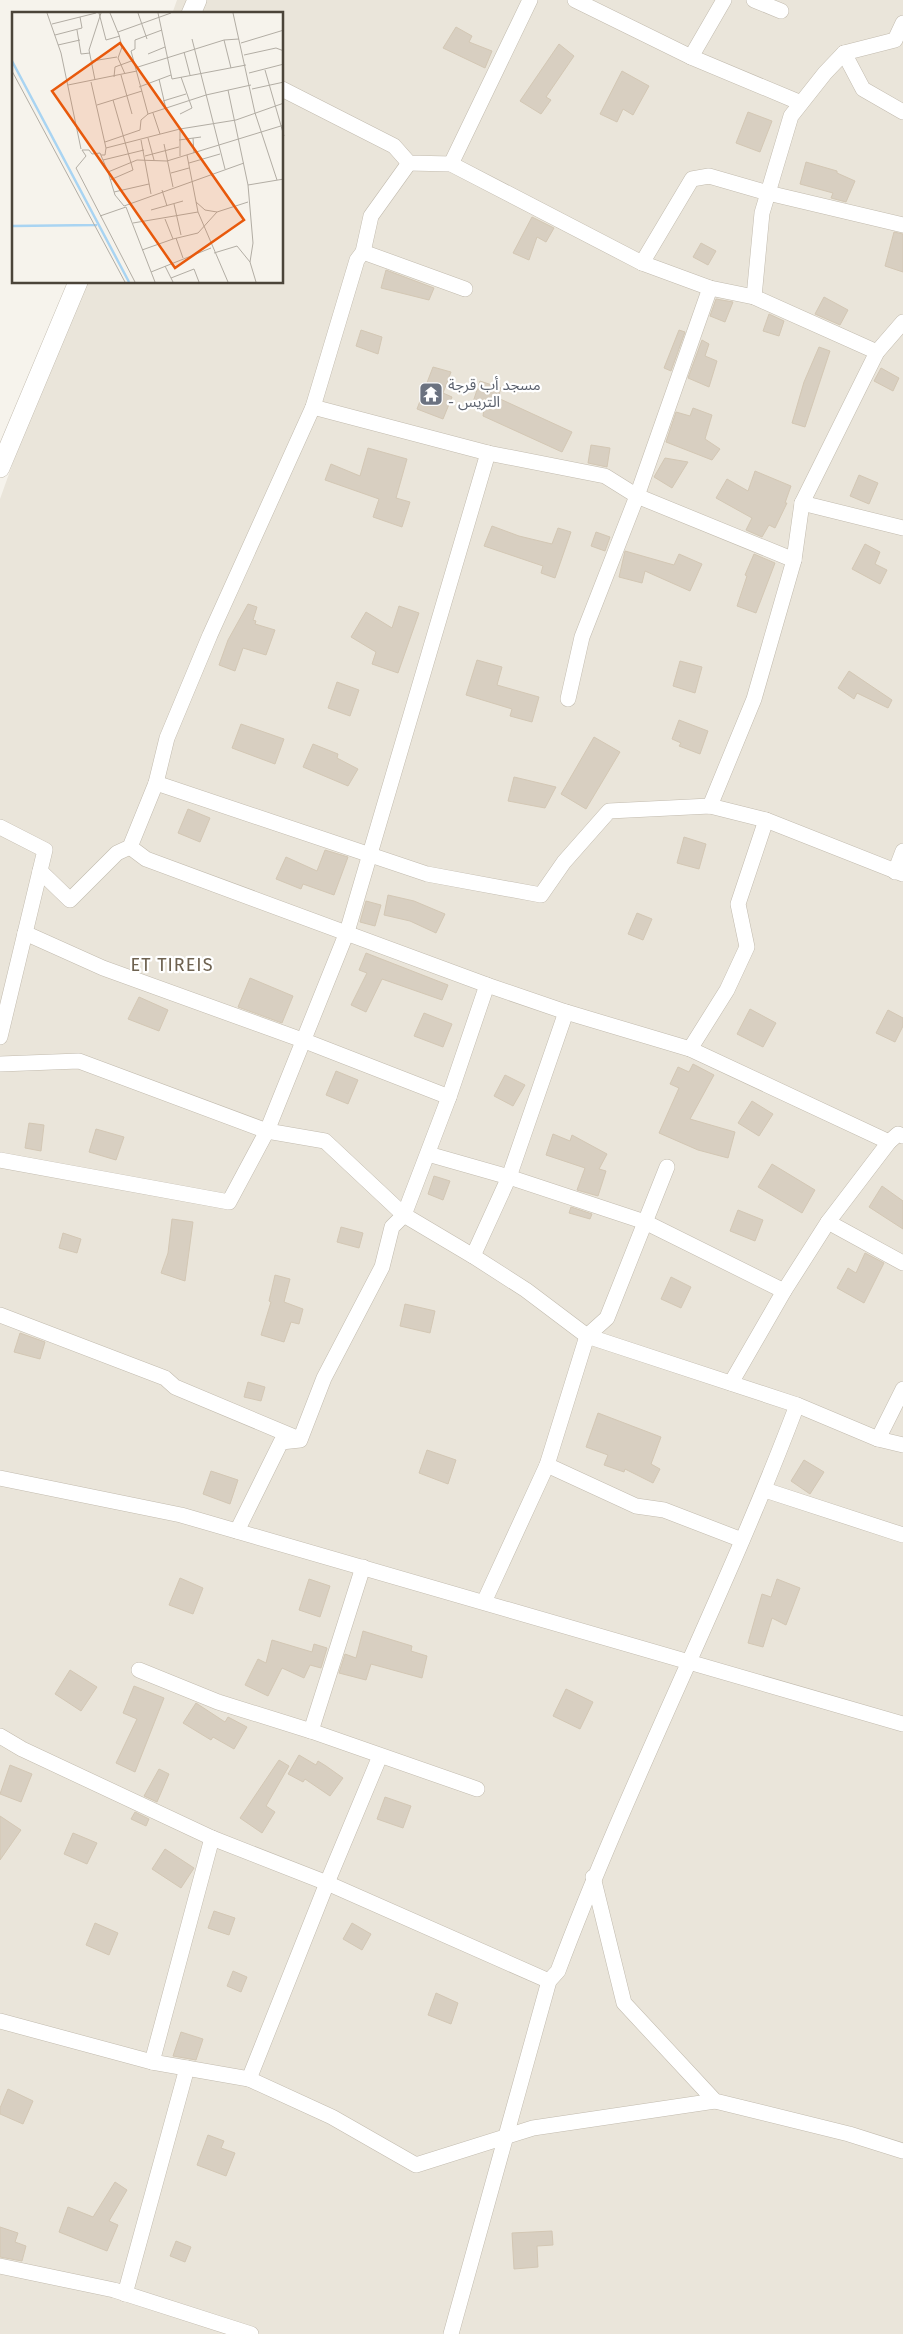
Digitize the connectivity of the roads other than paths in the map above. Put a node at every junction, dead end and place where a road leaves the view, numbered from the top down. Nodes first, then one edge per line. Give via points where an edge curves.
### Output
1 (197, 0) edge
2 (530, 0) edge
3 (575, 0) edge
4 (724, 0) edge
5 (754, 0) edge
6 (781, 11) dead end
7 (192, 12) edge
8 (903, 23) edge
9 (899, 41) edge
10 (844, 53) junction
11 (691, 57) junction
12 (284, 91) edge
13 (802, 103) junction
14 (903, 112) edge
15 (409, 163) junction
16 (451, 164) junction
17 (768, 193) junction
18 (903, 225) edge
19 (363, 252) junction
20 (642, 263) junction
21 (77, 284) edge
22 (710, 288) junction
23 (465, 289) dead end
24 (754, 297) junction
25 (903, 322) edge
26 (877, 352) junction
27 (313, 407) junction
28 (488, 453) junction
29 (0, 468) edge
30 (637, 496) junction
31 (802, 504) junction
32 (903, 528) edge
33 (794, 560) junction
34 (568, 699) dead end
35 (156, 783) junction
36 (710, 806) junction
37 (766, 820) junction
38 (0, 827) edge
39 (130, 847) junction
40 (903, 851) edge
41 (370, 854) junction
42 (40, 870) junction
43 (899, 873) edge
44 (348, 932) junction
45 (25, 933) junction
46 (488, 984) junction
47 (566, 1012) junction
48 (0, 1036) edge
49 (305, 1041) junction
50 (690, 1049) junction
51 (0, 1064) edge
52 (449, 1097) junction
53 (267, 1131) junction
54 (898, 1135) edge
55 (428, 1154) junction
56 (0, 1160) edge
57 (667, 1167) dead end
58 (508, 1177) junction
59 (404, 1215) junction
60 (645, 1222) junction
61 (828, 1222) junction
62 (473, 1256) junction
63 (903, 1264) edge
64 (784, 1291) junction
65 (0, 1315) edge
66 (587, 1336) junction
67 (731, 1383) junction
68 (903, 1389) edge
69 (797, 1405) junction
70 (878, 1439) junction
71 (300, 1440) junction
72 (903, 1445) edge
73 (547, 1465) junction
74 (0, 1478) edge
75 (765, 1490) junction
76 (237, 1531) junction
77 (903, 1535) edge
78 (742, 1540) junction
79 (363, 1568) junction
80 (484, 1602) junction
81 (688, 1662) junction
82 (139, 1670) dead end
83 (903, 1724) edge
84 (311, 1731) junction
85 (0, 1736) edge
86 (380, 1756) junction
87 (477, 1790) dead end
88 (212, 1838) junction
89 (593, 1877) junction
90 (327, 1883) junction
91 (549, 1981) junction
92 (0, 2021) edge
93 (152, 2062) junction
94 (187, 2068) junction
95 (249, 2079) junction
96 (715, 2101) junction
97 (506, 2136) junction
98 (903, 2150) edge
99 (0, 2266) edge
100 (125, 2294) junction
101 (251, 2334) edge
102 (451, 2334) edge

1 - 7 street
2 - 16 street
3 - 11 street
4 - 11 street
5 - 6 street
8 - 9 street
9 - 10 street
10 - 13 street
10 - 14 street via 863,89
11 - 13 street
12 - 15 street via 394,146
13 - 17 street via 791,116
15 - 16 street
15 - 19 street via 371,216
16 - 20 street
17 - 18 street
17 - 20 street via 709,176 692,179
17 - 24 street via 762,213
19 - 23 street
19 - 27 street via 357,260
20 - 22 street
21 - 29 street
22 - 24 street
22 - 30 street
24 - 26 street
25 - 26 street
26 - 31 street
27 - 28 street
27 - 35 street via 210,635 167,738
28 - 30 street via 605,476
28 - 41 street
30 - 33 street
30 - 34 street via 582,637
31 - 32 street
31 - 33 street
33 - 36 street via 754,699
35 - 39 street
35 - 41 street
36 - 37 street
36 - 41 street via 609,811 564,862 541,895 427,874
37 - 43 street
37 - 50 street via 738,904 747,947 727,990
38 - 42 street via 45,850
39 - 42 street via 117,853 70,900
39 - 44 street via 146,859
40 - 43 street
41 - 44 street
42 - 45 street
44 - 46 street
44 - 49 street
45 - 48 street
45 - 49 street via 103,968
46 - 47 street
46 - 52 street
47 - 50 street
47 - 58 street
49 - 52 street
49 - 53 street
50 - 54 street
51 - 53 street via 79,1062
52 - 55 street
53 - 56 street via 229,1202
53 - 59 street via 325,1141
54 - 61 street
55 - 58 street
55 - 59 street
57 - 60 street
58 - 60 street
58 - 62 street
59 - 62 street
59 - 71 street via 392,1227 382,1267 324,1378
60 - 64 street
60 - 66 street via 607,1318
61 - 63 street
61 - 64 street
62 - 66 street via 526,1290
64 - 67 street
65 - 71 street via 165,1378 175,1387
66 - 67 street
66 - 73 street
67 - 69 street
68 - 70 street
69 - 70 street
69 - 75 street
70 - 72 street
71 - 76 street via 281,1442
73 - 78 street via 636,1506 664,1510
73 - 80 street
74 - 76 street via 181,1515
75 - 77 street
75 - 78 street
76 - 79 street
78 - 81 street
79 - 80 street
79 - 84 street
80 - 81 street
81 - 83 street
81 - 89 street
82 - 84 street via 218,1702
84 - 86 street
85 - 88 street via 22,1750
86 - 87 street
86 - 90 street
88 - 90 street
88 - 93 street
89 - 91 street via 558,1971
89 - 96 street via 624,2003
90 - 91 street
90 - 95 street
91 - 97 street
92 - 93 street
93 - 94 street
94 - 95 street
94 - 100 street
95 - 97 street via 332,2117 416,2165
96 - 97 street via 533,2128
96 - 98 street
97 - 102 street
99 - 100 street
100 - 101 street

